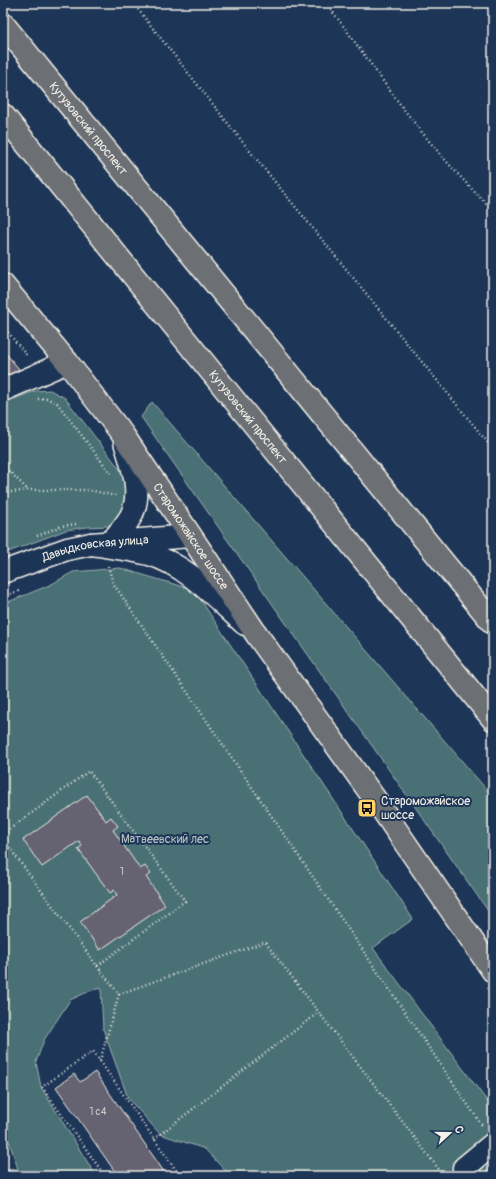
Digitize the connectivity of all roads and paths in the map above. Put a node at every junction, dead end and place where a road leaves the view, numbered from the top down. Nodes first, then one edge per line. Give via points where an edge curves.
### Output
1 (133, 3) edge
2 (326, 3) edge
3 (3, 24) edge
4 (3, 115) edge
5 (493, 210) edge
6 (3, 285) edge
7 (3, 326) edge
8 (67, 362) junction
9 (42, 373) junction
10 (3, 390) edge
11 (32, 400) dead end
12 (123, 435) junction
13 (493, 449) edge
14 (3, 465) edge
15 (114, 477) dead end
16 (29, 490) junction
17 (3, 493) edge
18 (118, 496) dead end
19 (82, 523) dead end
20 (190, 536) junction
21 (32, 538) dead end
22 (102, 542) junction
23 (107, 564) dead end
24 (3, 572) edge
25 (493, 623) edge
26 (257, 635) junction
27 (493, 718) edge
28 (3, 834) edge
29 (3, 839) edge
30 (97, 966) junction
31 (493, 971) edge
32 (119, 994) junction
33 (319, 1012) junction
34 (100, 1061) junction
35 (489, 1136) edge
36 (154, 1139) junction
37 (105, 1176) edge
38 (180, 1176) edge
39 (444, 1176) edge
40 (470, 1176) edge

1 - 13 path via 249,150
2 - 5 path via 413,121 462,180
3 - 25 main road, Кутузовский проспект
4 - 27 main road, Кутузовский проспект
6 - 8 main road, Староможайское шоссе
7 - 9 path
8 - 9 street
8 - 12 main road, Староможайское шоссе
9 - 10 street
11 - 15 path via 46,398 57,403
12 - 20 main road, Староможайское шоссе
12 - 22 street via 137,492 132,514
14 - 16 path
16 - 17 path
16 - 18 path via 89,490
19 - 21 path via 61,526
20 - 22 street, Давыдковская улица
20 - 26 main road, Староможайское шоссе
22 - 24 street, Давыдковская улица via 67,549
22 - 26 street via 166,561 186,573
23 - 35 path via 113,583
26 - 31 main road, Староможайское шоссе via 377,802
28 - 30 path via 89,771 185,901
29 - 30 path
30 - 32 path
32 - 33 path via 265,942
32 - 34 path
33 - 36 path
33 - 39 path
34 - 36 path
34 - 37 path via 93,1051 42,1086
35 - 40 street via 464,1168
36 - 38 path

